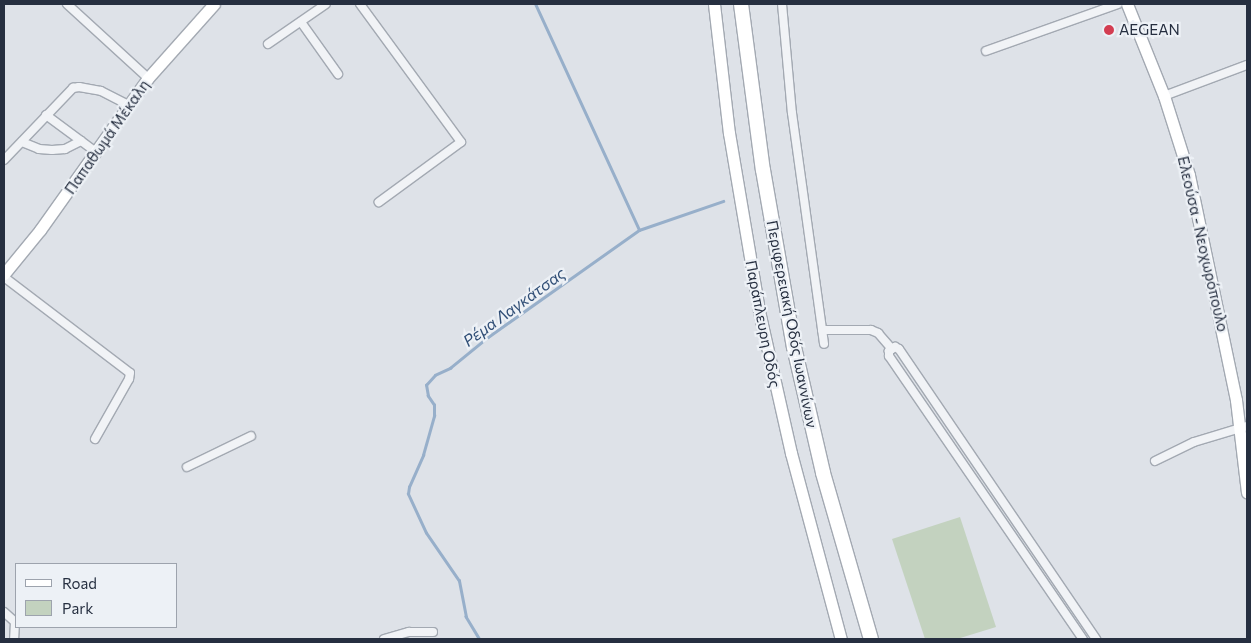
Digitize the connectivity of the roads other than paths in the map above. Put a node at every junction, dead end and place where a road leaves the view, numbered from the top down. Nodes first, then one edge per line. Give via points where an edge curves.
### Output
1 (67, 4) edge
2 (214, 4) edge
3 (326, 4) edge
4 (360, 4) edge
5 (714, 4) edge
6 (742, 4) edge
7 (782, 4) edge
8 (1118, 4) edge
9 (1127, 4) edge
10 (301, 22) junction
11 (268, 44) dead end
12 (986, 51) dead end
13 (1247, 65) edge
14 (338, 74) dead end
15 (148, 78) junction
16 (1164, 96) junction
17 (129, 105) junction
18 (46, 115) junction
19 (81, 141) junction
20 (22, 142) junction
21 (96, 152) junction
22 (4, 160) edge
23 (379, 202) dead end
24 (4, 274) edge
25 (822, 330) junction
26 (824, 344) dead end
27 (892, 349) junction
28 (1244, 426) edge
29 (252, 436) dead end
30 (95, 439) dead end
31 (1155, 461) dead end
32 (186, 468) dead end
33 (1247, 492) edge
34 (4, 612) edge
35 (433, 632) dead end
36 (14, 639) edge
37 (384, 639) edge
38 (841, 639) edge
39 (871, 639) edge
40 (1083, 639) edge
41 (1096, 639) edge

1 - 15 street
2 - 15 street, Παπαθωμά Μέκαλη
3 - 10 street
4 - 23 street via 461,142
5 - 38 street, Παράπλευρη Οδός via 729,133 759,311 790,453
6 - 39 highway, Περιφερειακή Οδός Ιωαννίνων via 763,170 794,347 828,492
7 - 25 street via 792,113
8 - 12 street
9 - 16 street, Ελεούσα - Νεοχωρόπουλο
10 - 11 street
10 - 14 street
13 - 16 street
15 - 17 street, Παπαθωμά Μέκαλη
16 - 28 street, Ελεούσα - Νεοχωρόπουλο via 1198,212
17 - 18 street via 101,91 79,87 68,92
17 - 21 street, Παπαθωμά Μέκαλη
18 - 19 street
18 - 20 street
19 - 20 street via 65,149 52,150
19 - 21 street
20 - 22 street
21 - 24 street, Παπαθωμά Μέκαλη
24 - 30 street via 130,373
25 - 26 street
25 - 27 street via 871,330
27 - 40 street via 888,353 894,364
27 - 41 street via 899,349
28 - 31 street via 1194,442
28 - 33 street, Ελεούσα - Νεοχωρόπουλο
29 - 32 street
34 - 36 street via 14,622
35 - 37 street via 409,632

